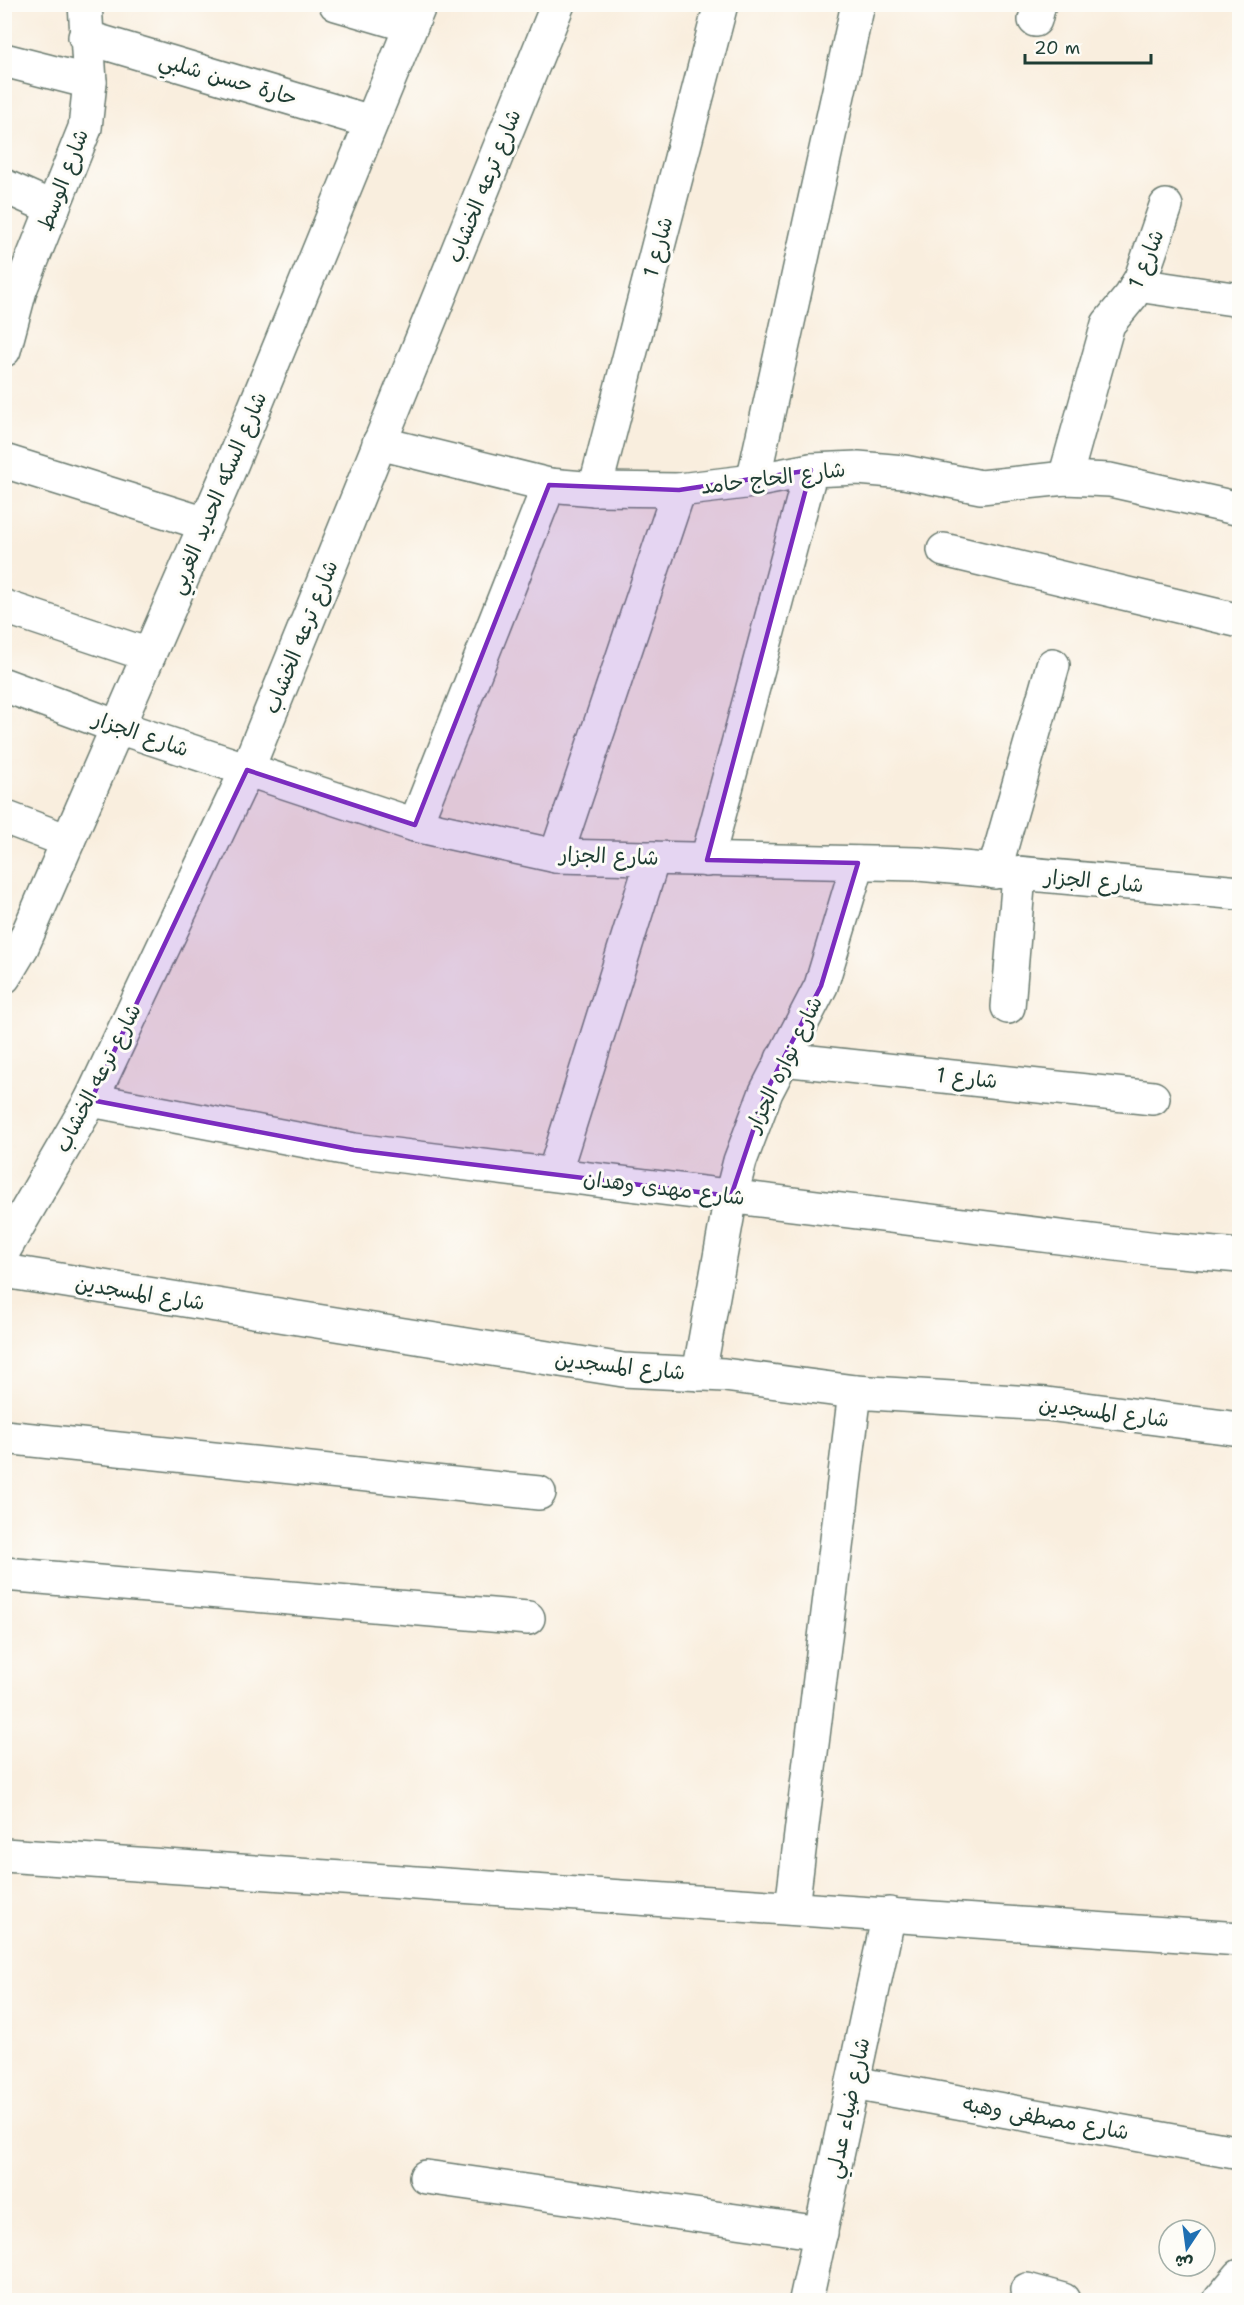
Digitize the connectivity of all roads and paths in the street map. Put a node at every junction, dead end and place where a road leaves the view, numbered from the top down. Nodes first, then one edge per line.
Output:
1 (85, 4) edge
2 (336, 4) edge
3 (558, 4) edge
4 (721, 4) edge
5 (858, 4) edge
6 (415, 15) edge
7 (85, 37) junction
8 (4, 60) edge
9 (90, 82) junction
10 (371, 122) junction
11 (4, 186) edge
12 (1166, 206) dead end
13 (53, 208) junction
14 (1137, 285) junction
15 (1239, 300) edge
16 (5, 343) edge
17 (379, 443) junction
18 (4, 461) edge
19 (811, 470) junction
20 (1065, 478) junction
21 (753, 481) junction
22 (549, 485) junction
23 (595, 489) junction
24 (679, 490) junction
25 (1239, 509) edge
26 (206, 524) junction
27 (944, 550) dead end
28 (5, 607) edge
29 (1239, 621) edge
30 (149, 655) junction
31 (1053, 665) dead end
32 (4, 685) edge
33 (118, 727) junction
34 (247, 770) junction
35 (4, 817) edge
36 (415, 825) junction
37 (68, 841) junction
38 (556, 855) junction
39 (653, 858) junction
40 (707, 860) junction
41 (858, 863) junction
42 (1006, 873) junction
43 (1239, 893) edge
44 (13, 943) edge
45 (4, 976) edge
46 (1008, 1007) dead end
47 (782, 1059) junction
48 (1153, 1098) dead end
49 (91, 1100) junction
50 (554, 1174) junction
51 (731, 1196) junction
52 (4, 1250) edge
53 (1239, 1256) edge
54 (4, 1271) edge
55 (699, 1374) junction
56 (855, 1392) junction
57 (1239, 1429) edge
58 (4, 1437) edge
59 (538, 1493) dead end
60 (4, 1574) edge
61 (528, 1618) dead end
62 (4, 1855) edge
63 (792, 1908) junction
64 (889, 1914) junction
65 (1239, 1939) edge
66 (853, 2083) junction
67 (1239, 2153) edge
68 (426, 2177) dead end
69 (821, 2233) junction
70 (1239, 2277) edge
71 (1027, 2290) dead end
72 (807, 2301) edge
73 (1063, 2301) edge
74 (1220, 2301) edge

1 - 7 street, شارع الوسط
2 - 6 street
3 - 17 street, شارع ترعه الخشاب
4 - 23 street, شارع 1
5 - 21 street
6 - 10 street, شارع السكه الحديد الغربي
7 - 9 street, شارع الوسط
7 - 10 street, حارة حسن شلبي
8 - 9 street
9 - 13 street, شارع الوسط
10 - 26 street, شارع السكه الحديد الغربي
11 - 13 street
12 - 14 street, شارع 1
13 - 16 street, شارع الوسط
14 - 15 street
14 - 20 street, شارع 1
17 - 22 street, شارع الحاج حامد
17 - 34 street, شارع ترعه الخشاب
18 - 26 street
19 - 20 street, شارع الحاج حامد
19 - 21 street, شارع الحاج حامد
19 - 40 street
20 - 25 street, شارع الحاج حامد
21 - 24 street, شارع الحاج حامد
22 - 23 street, شارع الحاج حامد
22 - 36 street
23 - 24 street, شارع الحاج حامد
24 - 38 street
26 - 30 street, شارع السكه الحديد الغربي
27 - 29 street
28 - 30 street
30 - 33 street, شارع السكه الحديد الغربي
31 - 42 street
32 - 33 street, شارع الجزار
33 - 34 street, شارع الجزار
33 - 37 street, شارع السكه الحديد الغربي
34 - 36 street, شارع الجزار
34 - 49 street, شارع ترعه الخشاب
35 - 37 street
36 - 38 street, شارع الجزار
37 - 44 street, شارع السكه الحديد الغربي
38 - 39 street, شارع الجزار
39 - 40 street, شارع الجزار
39 - 50 street
40 - 41 street, شارع الجزار
41 - 42 street, شارع الجزار
41 - 47 street, شارع نواره الجزار
42 - 43 street, شارع الجزار
42 - 46 street
44 - 45 street, شارع السكه الحديد الغربي
47 - 48 street, شارع 1
47 - 51 street, شارع نواره الجزار
49 - 50 street, شارع مهدى وهدان
49 - 52 street, شارع ترعه الخشاب
50 - 51 street, شارع مهدى وهدان
51 - 53 street, شارع مهدى وهدان
51 - 55 street, شارع نواره الجزار
54 - 55 street, شارع المسجدين
55 - 56 street, شارع المسجدين
56 - 57 street, شارع المسجدين
56 - 63 street
58 - 59 street
60 - 61 street
62 - 63 street
63 - 64 street
64 - 65 street
64 - 66 street, شارع ضياء عدلي
66 - 67 street, شارع مصطفى وهبه
66 - 69 street, شارع ضياء عدلي
68 - 69 street
69 - 72 street, شارع ضياء عدلي
70 - 74 street
71 - 73 street

